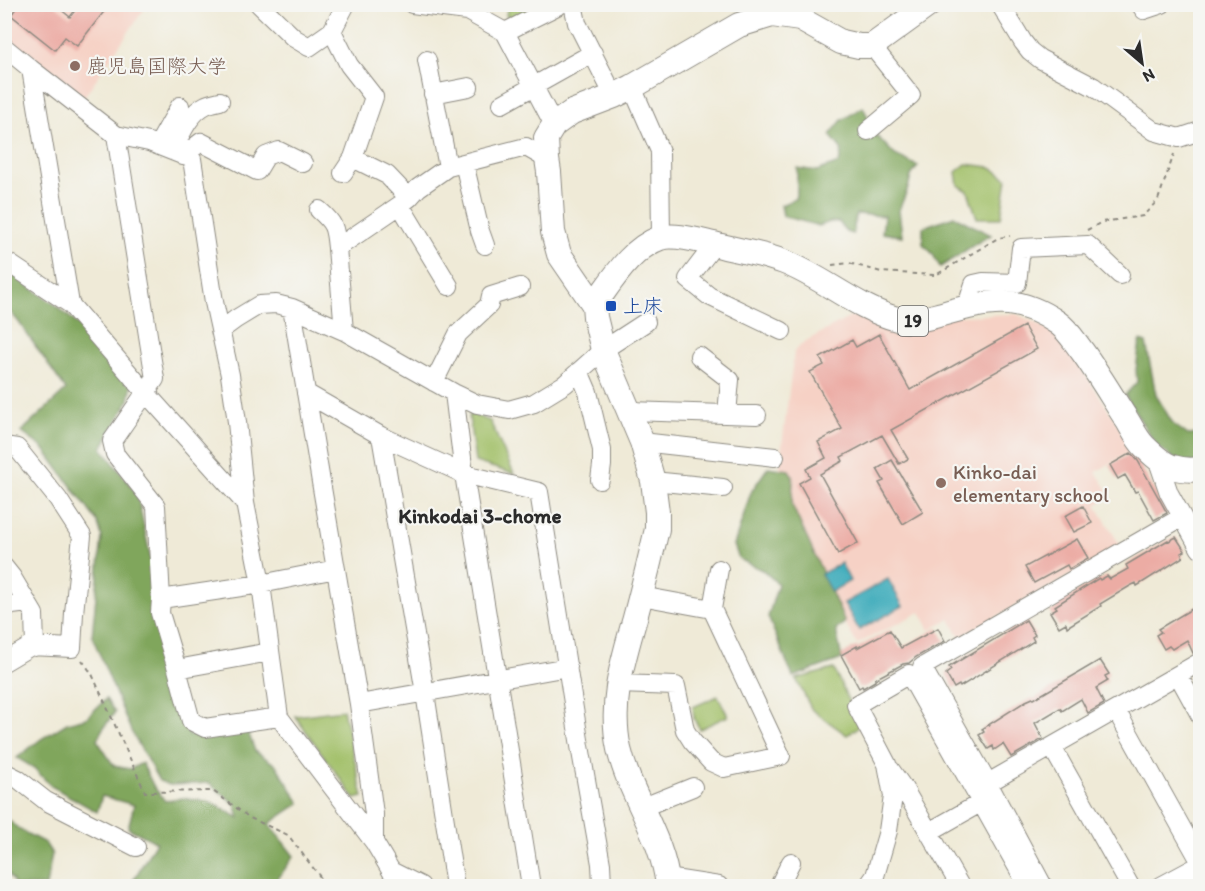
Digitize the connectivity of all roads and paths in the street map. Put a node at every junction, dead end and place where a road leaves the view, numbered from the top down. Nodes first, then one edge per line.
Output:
1 (259, 4) edge
2 (346, 4) edge
3 (412, 4) edge
4 (561, 4) edge
5 (573, 4) edge
6 (930, 4) edge
7 (1000, 4) edge
8 (1140, 4) edge
9 (1162, 4) edge
10 (468, 8) edge
11 (332, 31) junction
12 (506, 33) junction
13 (4, 46) edge
14 (872, 46) junction
15 (593, 53) junction
16 (427, 60) dead end
17 (31, 69) junction
18 (534, 86) junction
19 (469, 87) dead end
20 (623, 92) junction
21 (433, 94) junction
22 (220, 101) dead end
23 (502, 104) dead end
24 (180, 106) dead end
25 (554, 125) junction
26 (868, 131) dead end
27 (1200, 131) edge
28 (116, 135) junction
29 (171, 151) junction
30 (547, 159) junction
31 (303, 163) dead end
32 (456, 165) junction
33 (405, 201) junction
34 (319, 210) dead end
35 (661, 238) junction
36 (485, 244) dead end
37 (714, 245) junction
38 (337, 248) junction
39 (4, 260) edge
40 (1120, 275) dead end
41 (449, 286) dead end
42 (520, 287) dead end
43 (70, 304) junction
44 (594, 305) junction
45 (972, 306) junction
46 (292, 308) junction
47 (646, 322) dead end
48 (221, 330) junction
49 (344, 331) junction
50 (782, 331) dead end
51 (603, 350) junction
52 (699, 356) dead end
53 (579, 371) junction
54 (434, 382) junction
55 (146, 393) junction
56 (306, 393) junction
57 (454, 393) junction
58 (629, 411) junction
59 (727, 414) junction
60 (757, 415) dead end
61 (381, 436) junction
62 (642, 442) junction
63 (4, 446) edge
64 (775, 457) dead end
65 (1157, 458) junction
66 (1200, 469) edge
67 (464, 474) junction
68 (600, 480) dead end
69 (653, 481) junction
70 (723, 488) dead end
71 (245, 503) junction
72 (1182, 516) junction
73 (1200, 549) edge
74 (4, 567) edge
75 (336, 569) junction
76 (719, 569) dead end
77 (261, 584) junction
78 (640, 596) junction
79 (161, 598) junction
80 (28, 603) junction
81 (4, 606) edge
82 (712, 609) junction
83 (34, 647) junction
84 (72, 648) junction
85 (270, 652) junction
86 (4, 662) edge
87 (1200, 662) edge
88 (568, 667) junction
89 (177, 669) junction
90 (1178, 675) junction
91 (498, 680) junction
92 (618, 684) junction
93 (425, 693) junction
94 (359, 704) junction
95 (1116, 710) junction
96 (1200, 715) edge
97 (279, 717) junction
98 (1052, 747) junction
99 (887, 764) junction
100 (4, 772) edge
101 (988, 783) junction
102 (693, 787) dead end
103 (982, 802) junction
104 (641, 808) junction
105 (929, 832) junction
106 (374, 842) junction
107 (136, 847) dead end
108 (791, 862) dead end
109 (1200, 863) edge
110 (391, 870) junction
111 (668, 882) edge
112 (875, 883) edge
113 (327, 886) edge
114 (400, 886) edge
115 (421, 886) edge
116 (455, 886) edge
117 (531, 886) edge
118 (598, 886) edge
119 (718, 886) edge
120 (779, 886) edge
121 (960, 886) edge
122 (1028, 886) edge
123 (1043, 886) edge
124 (1130, 886) edge
125 (1161, 886) edge

1 - 11 street
2 - 11 street
3 - 10 street
4 - 12 street
5 - 15 street
6 - 14 main road
7 - 27 street
8 - 9 street
10 - 12 street
11 - 33 street
12 - 18 street
13 - 17 street
14 - 20 main road
14 - 26 street
15 - 18 street
15 - 20 street
16 - 21 street
17 - 28 street
17 - 43 street
18 - 23 street
18 - 25 street
19 - 21 street
20 - 25 main road
20 - 35 street
21 - 32 street
22 - 29 street
24 - 29 street
25 - 30 main road
28 - 29 street
28 - 55 street
29 - 31 street
29 - 48 street
30 - 32 street
30 - 44 main road
32 - 33 street
32 - 36 street
33 - 38 street
33 - 41 street
34 - 38 street
35 - 37 main road, 19
35 - 44 main road
37 - 45 main road, 19
37 - 50 street
38 - 49 street
39 - 43 street
40 - 45 street
42 - 54 street
43 - 55 street
44 - 51 main road
45 - 65 main road, 19
46 - 48 street
46 - 49 street
46 - 56 street
47 - 51 street
48 - 71 street
49 - 54 street
51 - 53 street
51 - 58 main road
52 - 59 street
53 - 57 street
53 - 68 street
54 - 57 street
55 - 71 street
55 - 79 street
56 - 61 street
56 - 75 street
57 - 67 street
58 - 59 street
58 - 62 main road
59 - 60 street
61 - 67 street
61 - 93 street
62 - 64 street
62 - 69 main road
63 - 84 street
65 - 66 main road, 19
65 - 72 street
67 - 88 street
67 - 91 street
69 - 70 street
69 - 78 main road
71 - 77 street
72 - 73 street
72 - 101 street
74 - 80 street
75 - 77 street
75 - 94 street
76 - 82 street
77 - 79 street
77 - 85 street
78 - 82 street
78 - 92 main road
79 - 89 street
80 - 81 street
80 - 83 street
82 - 92 street
83 - 84 street
83 - 86 street
84 - 113 path
85 - 89 street
85 - 97 street
87 - 90 street
88 - 91 street
88 - 118 street
89 - 97 street
90 - 95 street
90 - 96 street
91 - 93 street
91 - 117 street
92 - 104 main road
93 - 94 street
93 - 116 street
94 - 106 street
95 - 98 street
95 - 109 street
97 - 106 street
98 - 101 street
98 - 124 street
99 - 103 street
99 - 105 street
99 - 112 street
100 - 107 street
101 - 123 street
102 - 104 street
103 - 105 street
103 - 122 street
104 - 111 main road
105 - 121 street
106 - 110 street
108 - 120 street
109 - 125 street
110 - 114 street
110 - 115 street
111 - 119 street

